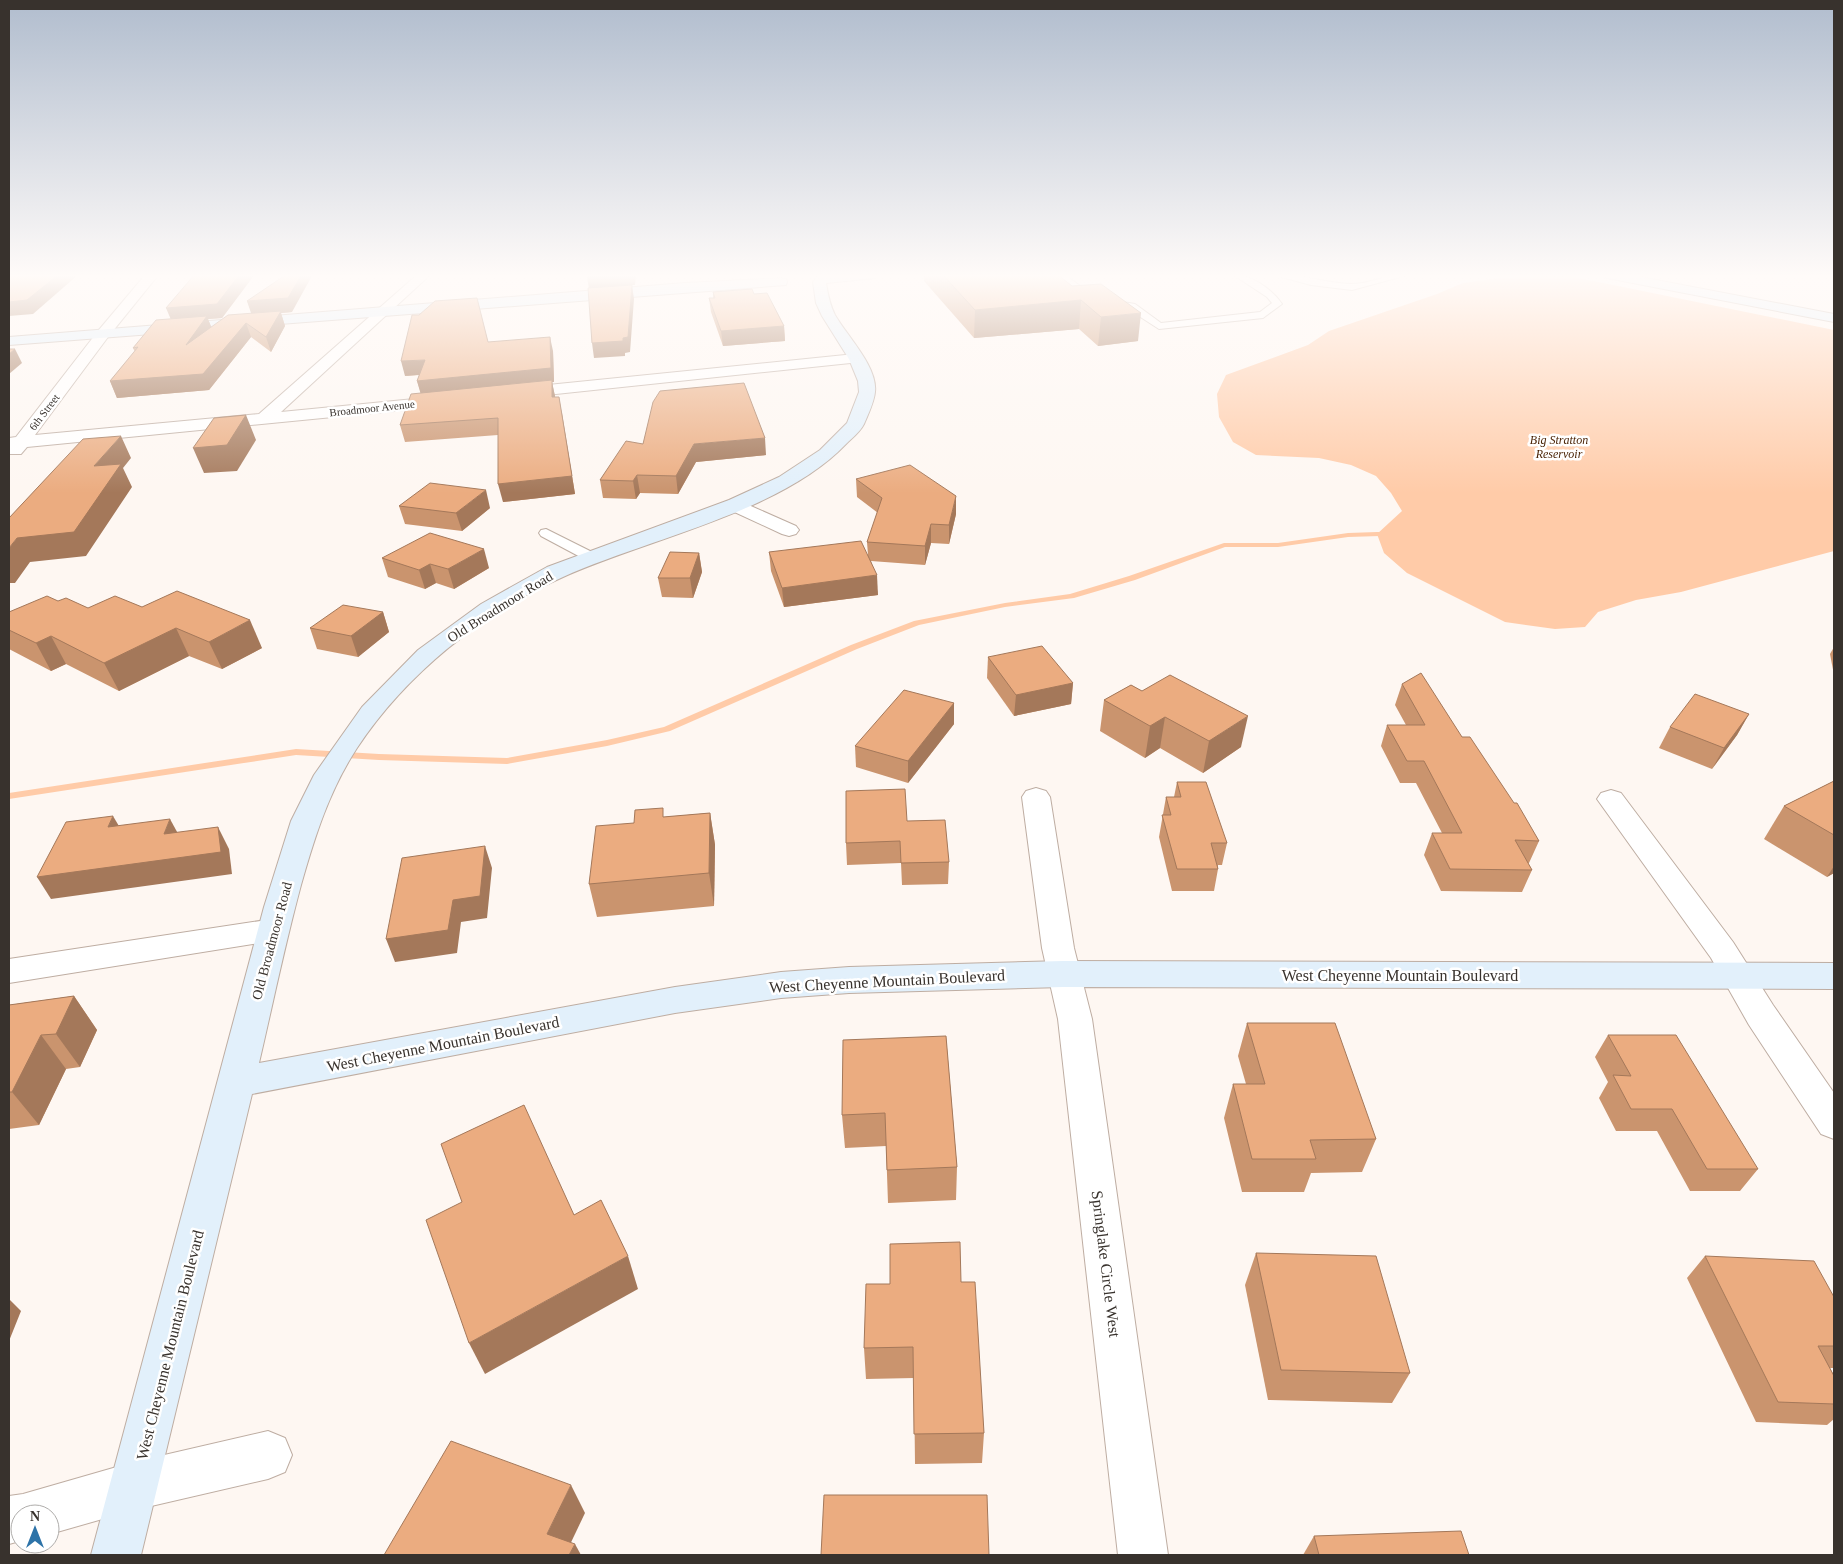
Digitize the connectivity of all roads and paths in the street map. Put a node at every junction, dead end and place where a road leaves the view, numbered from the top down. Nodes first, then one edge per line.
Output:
1 (93, 347) edge
2 (342, 347) edge
3 (849, 347) edge
4 (856, 359) junction
5 (499, 395) edge
6 (460, 399) edge
7 (263, 419) junction
8 (15, 443) edge
9 (9, 456) edge
10 (735, 505) junction
11 (789, 530) dead end
12 (546, 533) dead end
13 (591, 557) junction
14 (1036, 798) dead end
15 (1611, 799) dead end
16 (272, 931) junction
17 (9, 971) edge
18 (1064, 974) junction
19 (1736, 976) junction
20 (1834, 976) edge
21 (237, 1082) junction
22 (1834, 1123) edge
23 (268, 1455) dead end
24 (134, 1486) junction
25 (60, 1507) edge
26 (116, 1555) edge
27 (1143, 1555) edge

1 - 8 street, 6th Street
2 - 7 street
3 - 4 street, Old Broadmoor Road
4 - 5 street
4 - 10 street, Old Broadmoor Road
6 - 7 street, Broadmoor Avenue
7 - 8 street, Broadmoor Avenue
8 - 9 street, 6th Street
10 - 11 street
10 - 13 street, Old Broadmoor Road
12 - 13 lane
13 - 16 street, Old Broadmoor Road
14 - 18 street
15 - 19 street
16 - 17 street
16 - 21 street, Old Broadmoor Road
18 - 19 street, West Cheyenne Mountain Boulevard
18 - 21 street, West Cheyenne Mountain Boulevard
18 - 27 street, Springlake Circle West
19 - 20 street, West Cheyenne Mountain Boulevard
19 - 22 street
21 - 24 street, West Cheyenne Mountain Boulevard
23 - 24 street, West Cheyenne Mountain Boulevard
24 - 25 street, West Cheyenne Mountain Boulevard
24 - 26 street, West Cheyenne Mountain Boulevard

